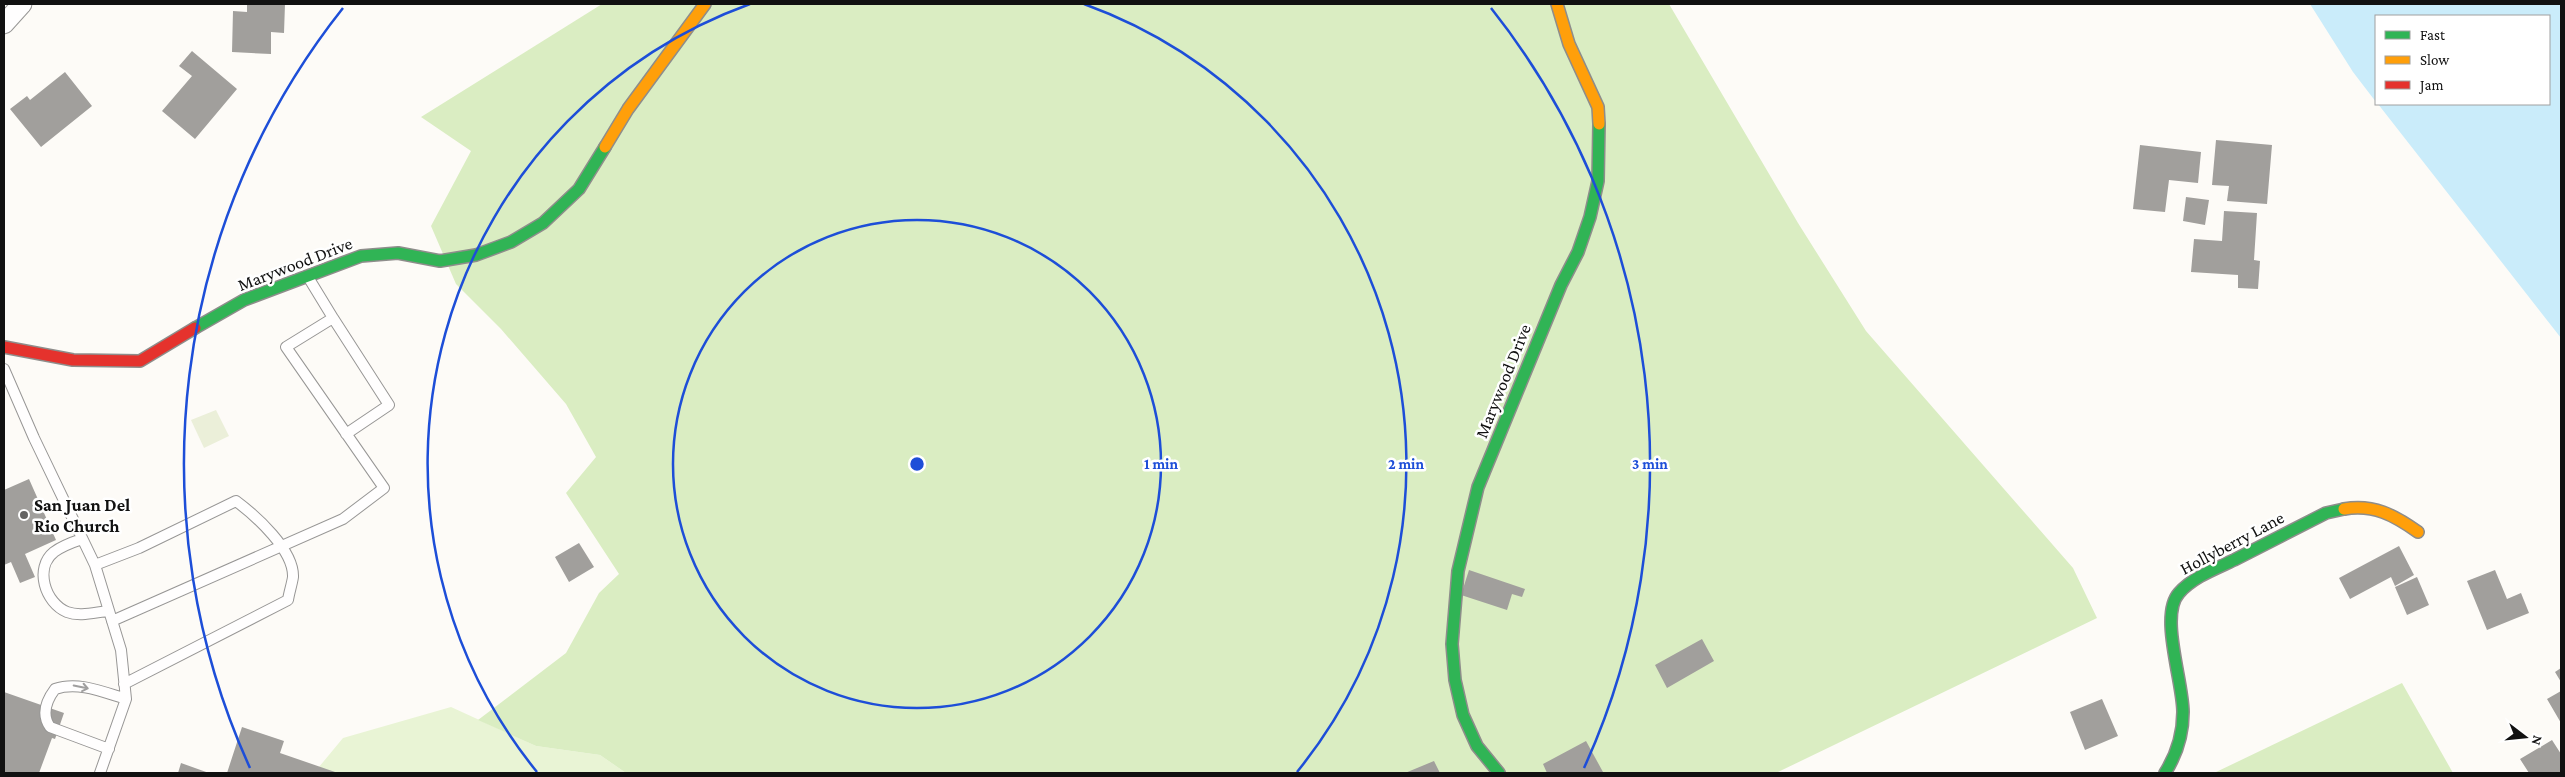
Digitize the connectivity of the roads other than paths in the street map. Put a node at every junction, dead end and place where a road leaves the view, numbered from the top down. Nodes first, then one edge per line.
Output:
1 (22, 4) edge
2 (705, 4) edge
3 (1557, 4) edge
4 (4, 24) edge
5 (307, 275) junction
6 (334, 318) junction
7 (4, 347) edge
8 (4, 369) edge
9 (346, 434) junction
10 (2418, 532) dead end
11 (82, 539) junction
12 (281, 545) junction
13 (95, 565) junction
14 (111, 616) junction
15 (124, 684) junction
16 (126, 699) junction
17 (109, 749) junction
18 (100, 773) edge
19 (1499, 773) edge
20 (2165, 773) edge

1 - 4 street
2 - 5 street, Marywood Drive
3 - 19 street, Marywood Drive
5 - 6 lane
5 - 7 street, Marywood Drive
6 - 9 lane
6 - 9 lane
8 - 11 lane
9 - 12 lane
10 - 20 street, Hollyberry Lane
11 - 13 lane
11 - 14 lane
12 - 13 lane
12 - 14 lane
12 - 15 lane
13 - 14 lane
14 - 15 lane
15 - 16 lane
16 - 17 lane
17 -> 16 lane
17 - 18 lane

